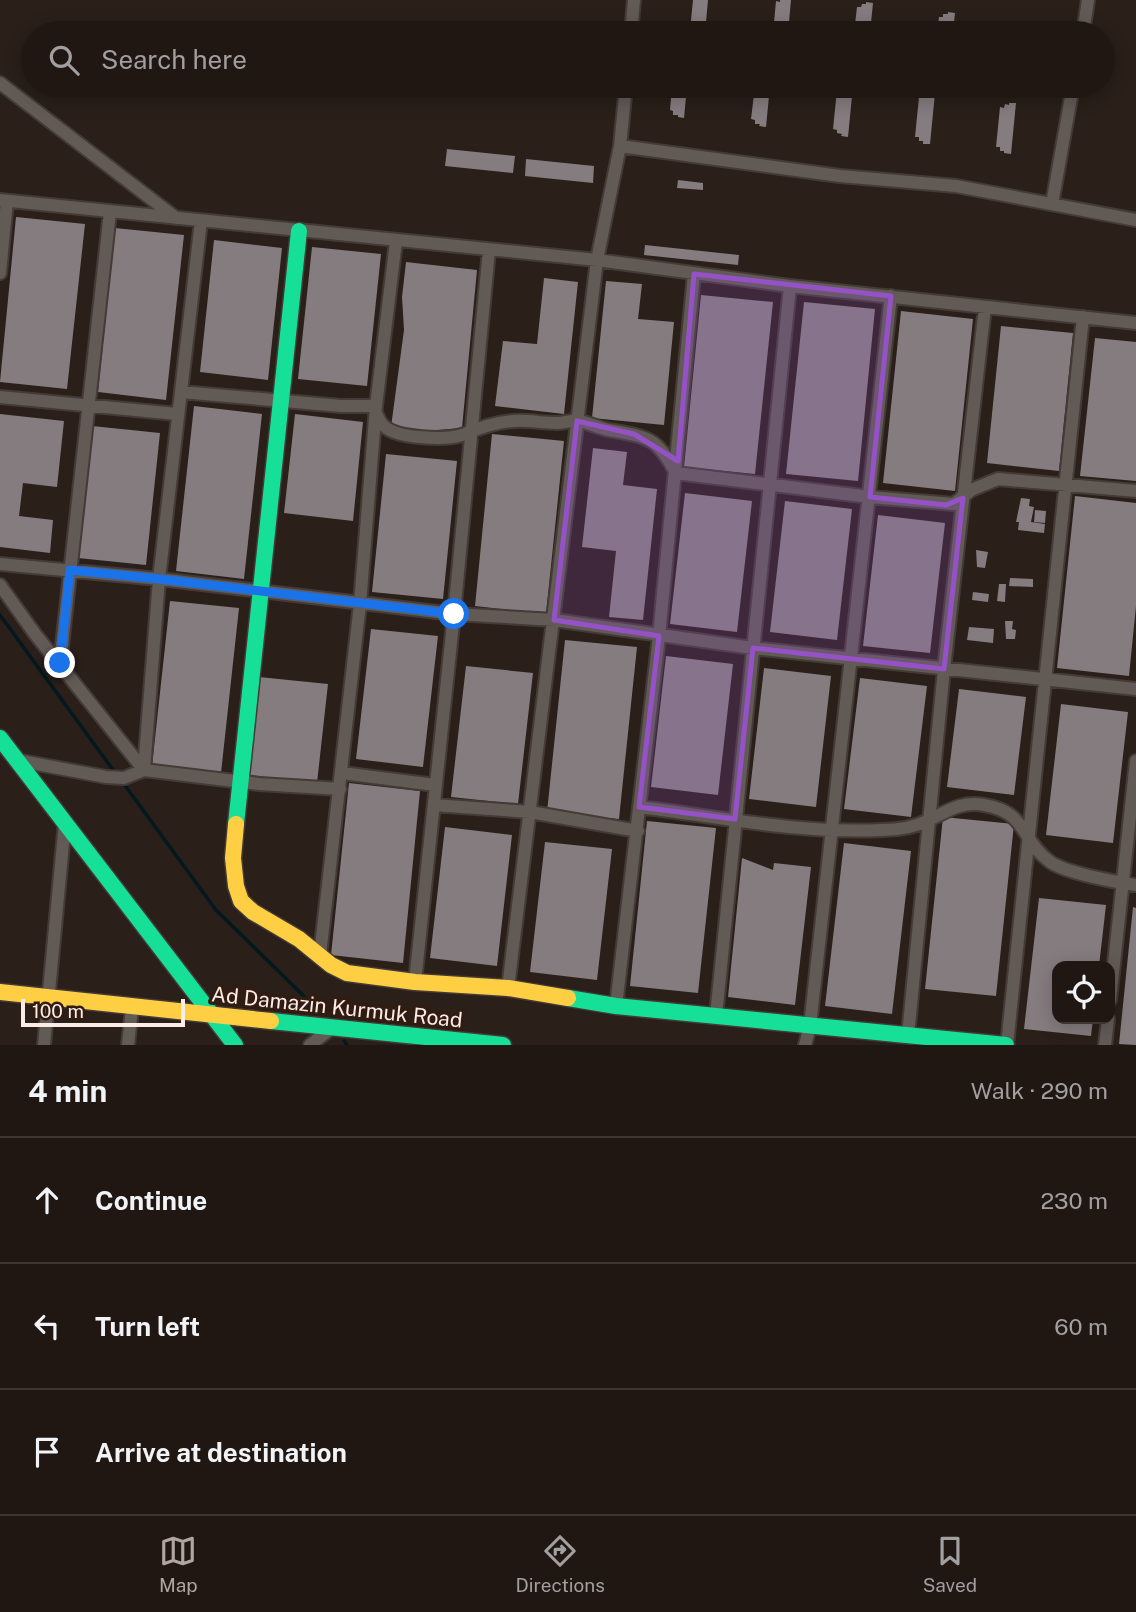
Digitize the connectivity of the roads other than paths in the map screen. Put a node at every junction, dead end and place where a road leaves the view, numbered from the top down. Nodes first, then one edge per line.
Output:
1 (635, 0) edge
2 (1088, 0) edge
3 (632, 21) edge
4 (1085, 21) edge
5 (0, 83) edge
6 (625, 98) edge
7 (1071, 98) edge
8 (620, 146) junction
9 (3, 201) edge
10 (1052, 204) junction
11 (110, 212) junction
12 (176, 219) junction
13 (1136, 219) edge
14 (201, 221) junction
15 (299, 231) junction
16 (396, 241) junction
17 (489, 250) junction
18 (597, 260) junction
19 (0, 274) edge
20 (695, 274) junction
21 (790, 286) junction
22 (891, 296) junction
23 (985, 307) junction
24 (1083, 317) junction
25 (1136, 323) edge
26 (181, 392) junction
27 (0, 397) edge
28 (280, 400) junction
29 (88, 405) junction
30 (376, 409) junction
31 (177, 414) junction
32 (577, 421) junction
33 (470, 430) junction
34 (677, 473) junction
35 (1067, 485) junction
36 (769, 486) junction
37 (1136, 491) edge
38 (870, 497) junction
39 (963, 498) junction
40 (0, 564) edge
41 (70, 570) junction
42 (159, 579) junction
43 (0, 585) edge
44 (260, 593) junction
45 (360, 604) junction
46 (454, 614) junction
47 (554, 620) junction
48 (659, 636) junction
49 (753, 648) junction
50 (851, 658) junction
51 (60, 663) junction
52 (944, 669) junction
53 (1047, 679) junction
54 (1136, 689) edge
55 (0, 738) edge
56 (16, 760) junction
57 (1136, 761) edge
58 (144, 770) junction
59 (342, 773) junction
60 (240, 781) junction
61 (435, 785) junction
62 (340, 789) junction
63 (434, 805) junction
64 (639, 807) junction
65 (530, 812) junction
66 (735, 819) junction
67 (929, 820) junction
68 (65, 822) junction
69 (638, 831) junction
70 (831, 831) junction
71 (1029, 839) junction
72 (1122, 883) junction
73 (1136, 885) edge
74 (320, 955) junction
75 (1114, 961) edge
76 (415, 982) junction
77 (508, 988) junction
78 (0, 992) edge
79 (49, 998) junction
80 (615, 1006) junction
81 (132, 1008) junction
82 (214, 1015) junction
83 (716, 1016) junction
84 (1107, 1024) edge
85 (810, 1026) junction
86 (333, 1027) junction
87 (908, 1035) junction
88 (44, 1045) edge
89 (128, 1045) edge
90 (235, 1045) edge
91 (310, 1045) edge
92 (503, 1045) edge
93 (804, 1045) edge
94 (1006, 1045) edge
95 (1105, 1045) edge

1 - 3 street
2 - 4 street
5 - 12 street
6 - 8 street
7 - 10 street
8 - 10 street
8 - 18 street
9 - 11 street
9 - 19 street
10 - 13 street
11 - 12 street
11 - 29 street
12 - 14 street
14 - 15 street
14 - 26 street
15 - 16 street
15 - 28 main road
16 - 17 street
16 - 30 street
17 - 18 street
17 - 33 street
18 - 20 street
18 - 32 street
20 - 21 street
20 - 34 street
21 - 22 street
21 - 36 street
22 - 23 street
22 - 38 street
23 - 24 street
23 - 39 street
24 - 25 street
24 - 35 street
26 - 28 street
26 - 31 street
27 - 29 street
28 - 30 street
28 - 44 main road
29 - 31 street
29 - 41 street
30 - 33 street
30 - 45 street
31 - 42 street
32 - 33 street
32 - 34 street
32 - 47 street
33 - 46 street
34 - 36 street
34 - 48 street
35 - 37 street
35 - 39 street
35 - 53 street
36 - 38 street
36 - 49 street
38 - 39 street
38 - 50 street
39 - 52 street
40 - 41 street
41 - 42 street
41 - 51 street
42 - 44 street
42 - 58 street
43 - 51 street
44 - 45 street
44 - 60 main road
45 - 46 street
45 - 59 street
46 - 47 street
46 - 61 street
47 - 48 street
47 - 65 street
48 - 49 street
48 - 64 street
49 - 50 street
49 - 66 street
50 - 52 street
50 - 70 street
51 - 58 street
52 - 53 street
52 - 67 street
53 - 54 street
53 - 71 street
55 - 56 main road
56 - 58 street
56 - 68 main road
57 - 72 street
58 - 60 street
59 - 61 street
59 - 62 street
60 - 62 street
60 - 74 main road
61 - 63 street
62 - 74 street
63 - 65 street
63 - 76 street
64 - 66 street
64 - 69 street
65 - 69 street
65 - 77 street
66 - 70 street
66 - 83 street
67 - 70 street
67 - 71 street
67 - 87 street
68 - 79 street
68 - 82 main road
69 - 80 street
70 - 85 street
71 - 72 street
71 - 94 street
72 - 73 street
72 - 75 street
74 - 76 main road
76 - 77 main road
77 - 80 main road
78 - 79 main road, Ad Damazin Kurmuk Road
79 - 81 main road, Ad Damazin Kurmuk Road
79 - 88 street
80 - 83 main road
81 - 82 main road, Ad Damazin Kurmuk Road
81 - 89 street
82 - 86 main road, Ad Damazin Kurmuk Road
82 - 90 main road
83 - 85 main road
84 - 95 street
85 - 87 main road
85 - 93 street
86 - 91 street
86 - 92 main road, Ad Damazin Kurmuk Road
87 - 94 main road

